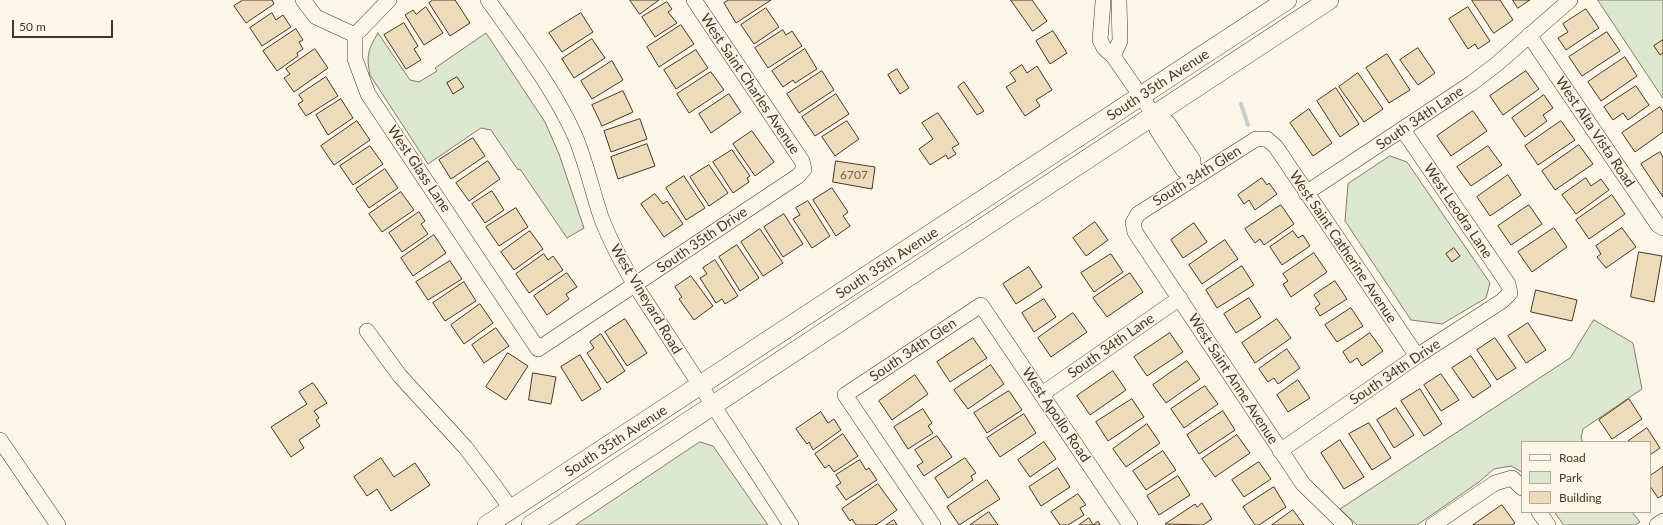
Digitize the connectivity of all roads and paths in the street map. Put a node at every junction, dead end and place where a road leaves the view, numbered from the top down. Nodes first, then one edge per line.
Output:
1 (303, 0) edge
2 (389, 0) edge
3 (488, 0) edge
4 (694, 0) edge
5 (1123, 0) edge
6 (1287, 0) edge
7 (1329, 0) edge
8 (1570, 0) edge
9 (1101, 1) edge
10 (355, 35) junction
11 (1529, 35) junction
12 (1113, 56) junction
13 (1141, 95) junction
14 (1154, 115) junction
15 (1403, 130) junction
16 (1267, 139) joint
17 (804, 169) joint
18 (1194, 178) junction
19 (1306, 194) junction
20 (1133, 223) joint
21 (1662, 228) edge
22 (635, 285) junction
23 (1510, 293) joint
24 (1180, 298) junction
25 (981, 305) joint
26 (367, 331) dead end
27 (538, 349) joint
28 (1416, 356) junction
29 (700, 386) junction
30 (1042, 394) junction
31 (712, 405) junction
32 (0, 440) edge
33 (1280, 451) junction
34 (1517, 483) edge
35 (511, 509) junction
36 (1540, 513) edge
37 (1663, 521) edge
38 (58, 525) edge
39 (487, 525) edge
40 (531, 525) edge
41 (792, 525) edge
42 (933, 525) edge
43 (1130, 525) edge
44 (1345, 525) edge
45 (1433, 525) edge
46 (1548, 525) edge
47 (1657, 525) edge

1 - 10 street
2 - 10 street
3 - 22 street, West Vineyard Road
4 - 17 street, West Saint Charles Avenue
5 - 9 street
5 - 12 street
6 - 13 main road, South 35th Avenue
7 - 14 main road, South 35th Avenue
8 - 11 street
9 - 12 street
10 - 27 street, West Glass Lane
11 - 15 street, South 34th Lane
11 - 21 street, West Alta Vista Road
12 - 13 street
13 - 14 street
13 - 29 main road, South 35th Avenue
14 - 18 street
14 - 31 main road, South 35th Avenue
15 - 19 street, South 34th Lane
15 - 23 street, West Leodra Lane
16 - 18 street, South 34th Glen
16 - 19 street, West Saint Catherine Avenue
17 - 22 street, South 35th Drive
18 - 20 street, South 34th Glen
19 - 28 street, West Saint Catherine Avenue
20 - 24 street, West Saint Anne Avenue
22 - 27 street, South 35th Drive
22 - 29 street, West Vineyard Road
23 - 28 street, South 34th Drive
24 - 30 street, South 34th Lane
24 - 33 street, West Saint Anne Avenue
25 - 30 street, West Apollo Road
25 - 42 street, South 34th Glen
26 - 35 street
28 - 33 street, South 34th Drive
29 - 31 street, West Vineyard Road
29 - 35 main road, South 35th Avenue
30 - 43 street, West Apollo Road
31 - 40 main road, South 35th Avenue
31 - 41 street, West Vineyard Road
32 - 38 street
33 - 44 street, West Saint Anne Avenue
34 - 45 street
35 - 39 main road, South 35th Avenue
36 - 46 street
37 - 47 street

